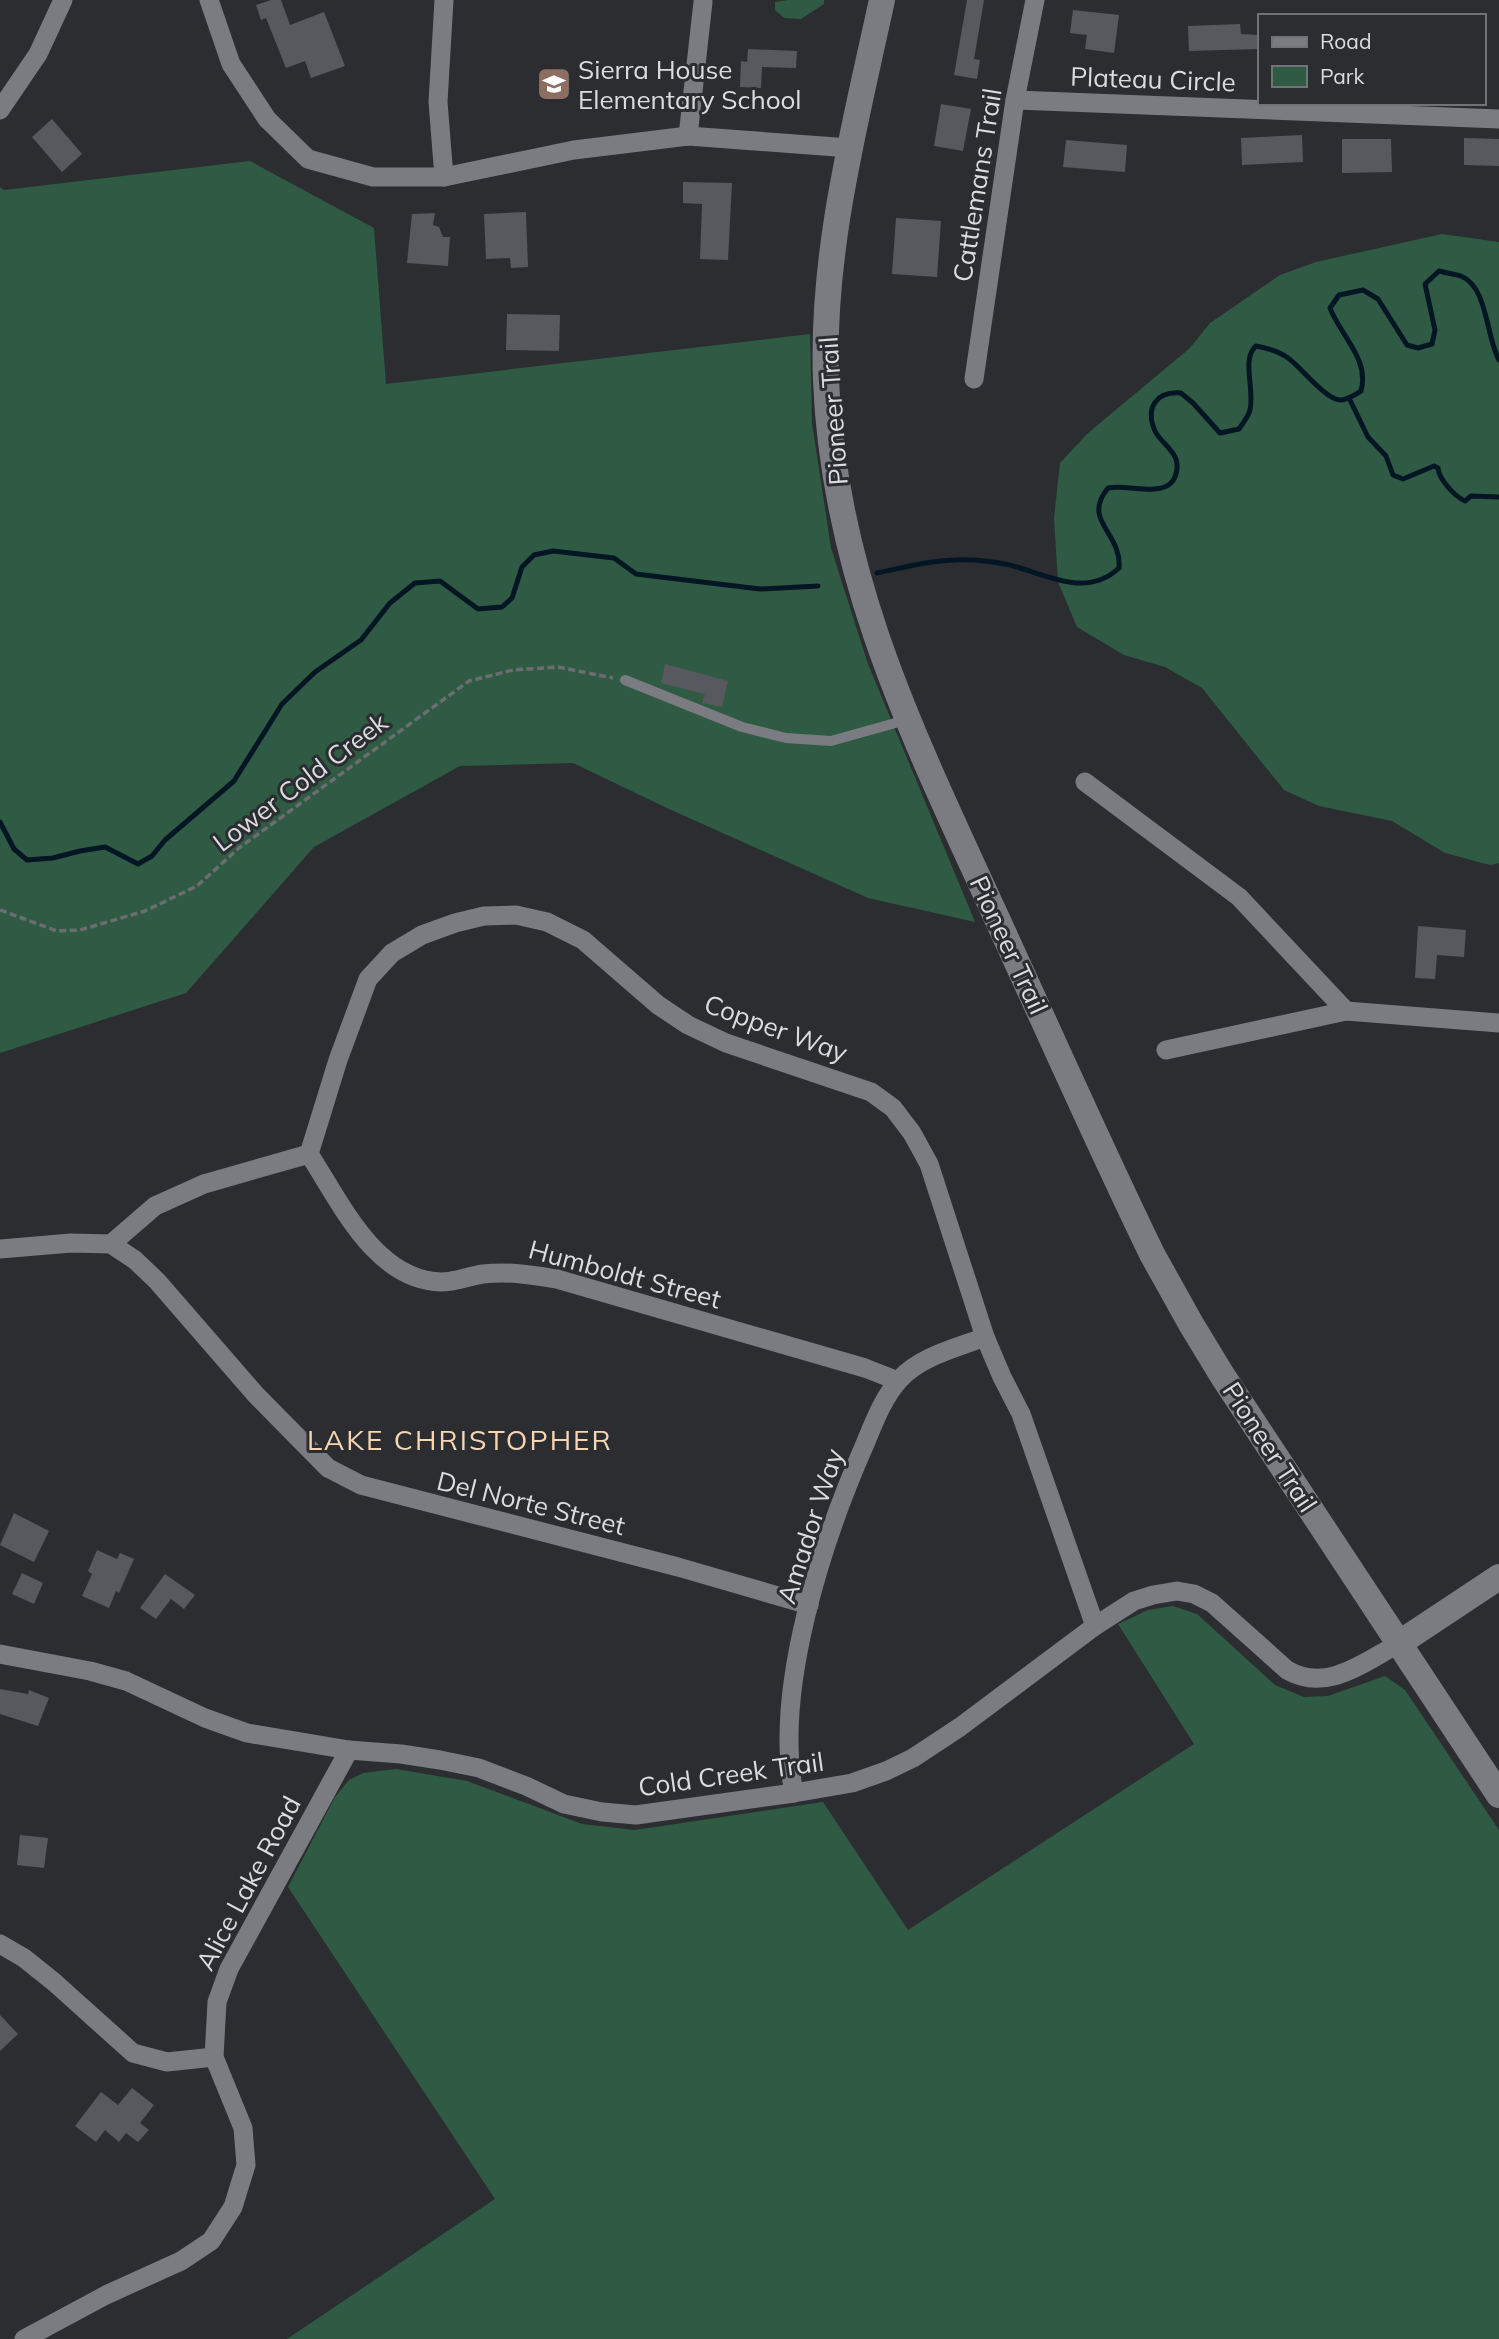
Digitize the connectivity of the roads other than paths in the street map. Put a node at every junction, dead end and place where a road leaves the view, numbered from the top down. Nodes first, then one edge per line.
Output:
1 (63, 0) edge
2 (209, 0) edge
3 (444, 0) edge
4 (882, 0) edge
5 (1035, 0) edge
6 (703, 2) dead end
7 (1015, 100) junction
8 (0, 110) edge
9 (1499, 119) edge
10 (688, 136) junction
11 (850, 148) junction
12 (444, 177) junction
13 (974, 379) dead end
14 (625, 680) road end
15 (906, 720) junction
16 (1085, 782) dead end
17 (1346, 1011) junction
18 (1499, 1023) edge
19 (1166, 1050) dead end
20 (309, 1154) junction
21 (111, 1244) junction
22 (0, 1249) edge
23 (985, 1337) junction
24 (898, 1381) junction
25 (1499, 1577) edge
26 (809, 1605) junction
27 (1095, 1626) junction
28 (1398, 1644) junction
29 (0, 1654) edge
30 (349, 1750) junction
31 (794, 1793) junction
32 (1499, 1795) edge
33 (0, 1944) edge
34 (214, 2057) junction
35 (50, 2332) edge
36 (24, 2339) edge

1 - 8 street
2 - 12 street
3 - 12 street
4 - 11 main road, Pioneer Trail
5 - 7 street, Cattlemans Trail
6 - 10 street
7 - 9 street, Plateau Circle
7 - 13 street, Cattlemans Trail
10 - 11 street
10 - 12 street
11 - 15 main road, Pioneer Trail
14 - 15 lane
15 - 28 main road, Pioneer Trail
16 - 17 street
17 - 18 street
17 - 19 street
20 - 21 street
20 - 23 street, Copper Way
20 - 24 street, Humboldt Street
21 - 22 street
21 - 26 street, Del Norte Street
23 - 24 street, Amador Way
23 - 27 street, Copper Way
24 - 26 street, Amador Way
25 - 28 main road
26 - 31 street, Amador Way
27 - 28 street, Cold Creek Trail
27 - 31 street, Cold Creek Trail
28 - 32 main road, Pioneer Trail
29 - 30 street, Cold Creek Trail
30 - 31 street, Cold Creek Trail
30 - 34 street, Alice Lake Road
33 - 34 street
34 - 35 street, Alice Lake Road
35 - 36 street, Alice Lake Road

